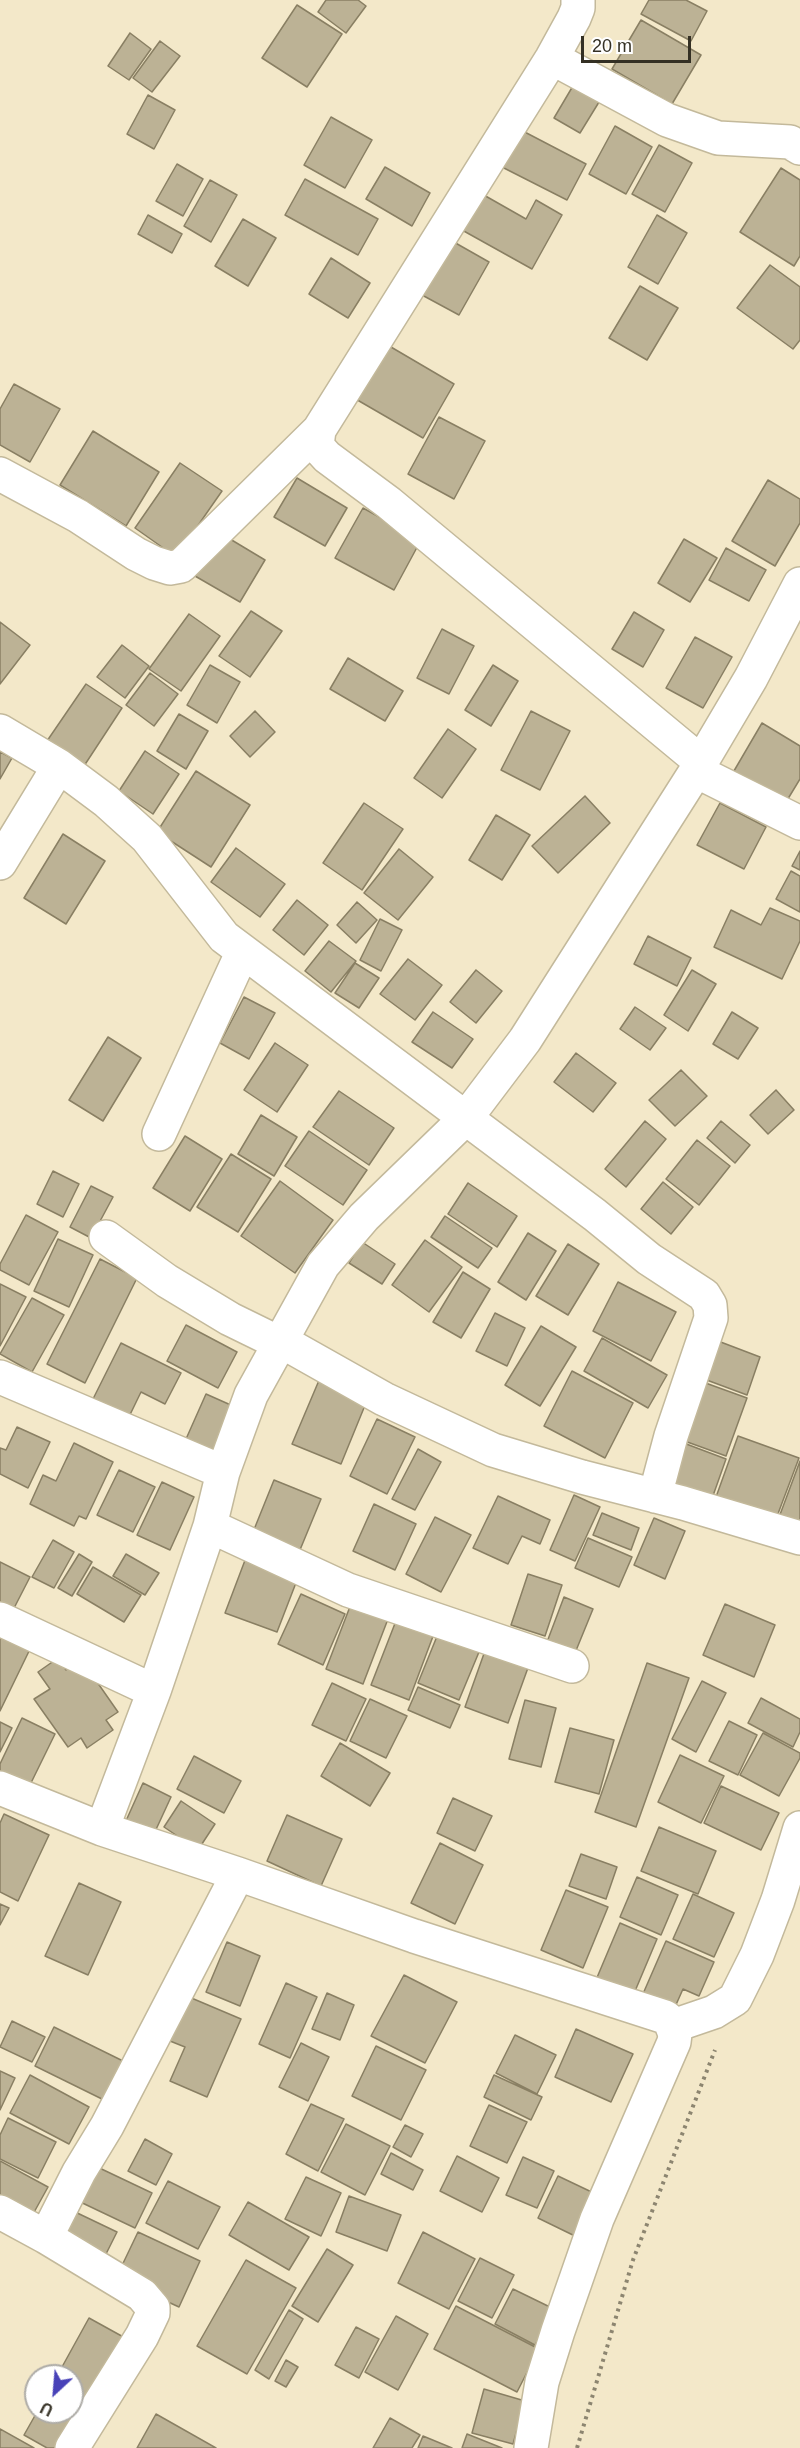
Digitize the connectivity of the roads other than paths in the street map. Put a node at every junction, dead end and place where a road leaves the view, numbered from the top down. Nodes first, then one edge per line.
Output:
1 (578, 0) edge
2 (552, 58) junction
3 (800, 148) edge
4 (319, 430) junction
5 (0, 474) edge
6 (800, 584) edge
7 (0, 731) edge
8 (59, 766) junction
9 (699, 766) junction
10 (800, 823) edge
11 (0, 863) edge
12 (243, 951) junction
13 (466, 1118) junction
14 (159, 1134) dead end
15 (106, 1237) dead end
16 (280, 1342) junction
17 (0, 1377) edge
18 (223, 1472) junction
19 (655, 1496) junction
20 (210, 1526) junction
21 (800, 1538) edge
22 (0, 1619) edge
23 (572, 1666) dead end
24 (154, 1691) junction
25 (0, 1788) edge
26 (800, 1828) edge
27 (102, 1829) junction
28 (238, 1874) junction
29 (673, 2026) junction
30 (0, 2212) edge
31 (46, 2237) junction
32 (72, 2448) edge
33 (531, 2448) edge

1 - 2 street
2 - 3 street
2 - 4 street
4 - 5 street
4 - 9 street
6 - 9 street
7 - 8 street
8 - 11 street
8 - 12 street
9 - 10 street
9 - 13 street
12 - 13 street
12 - 14 street
13 - 16 street
13 - 19 street
15 - 16 street
16 - 18 street
16 - 19 street
17 - 18 street
18 - 20 street
19 - 21 street
20 - 23 street
20 - 24 street
22 - 24 street
24 - 27 street
25 - 27 street
26 - 29 street
27 - 28 street
28 - 29 street
28 - 31 street
29 - 33 street
30 - 31 street
31 - 32 street

